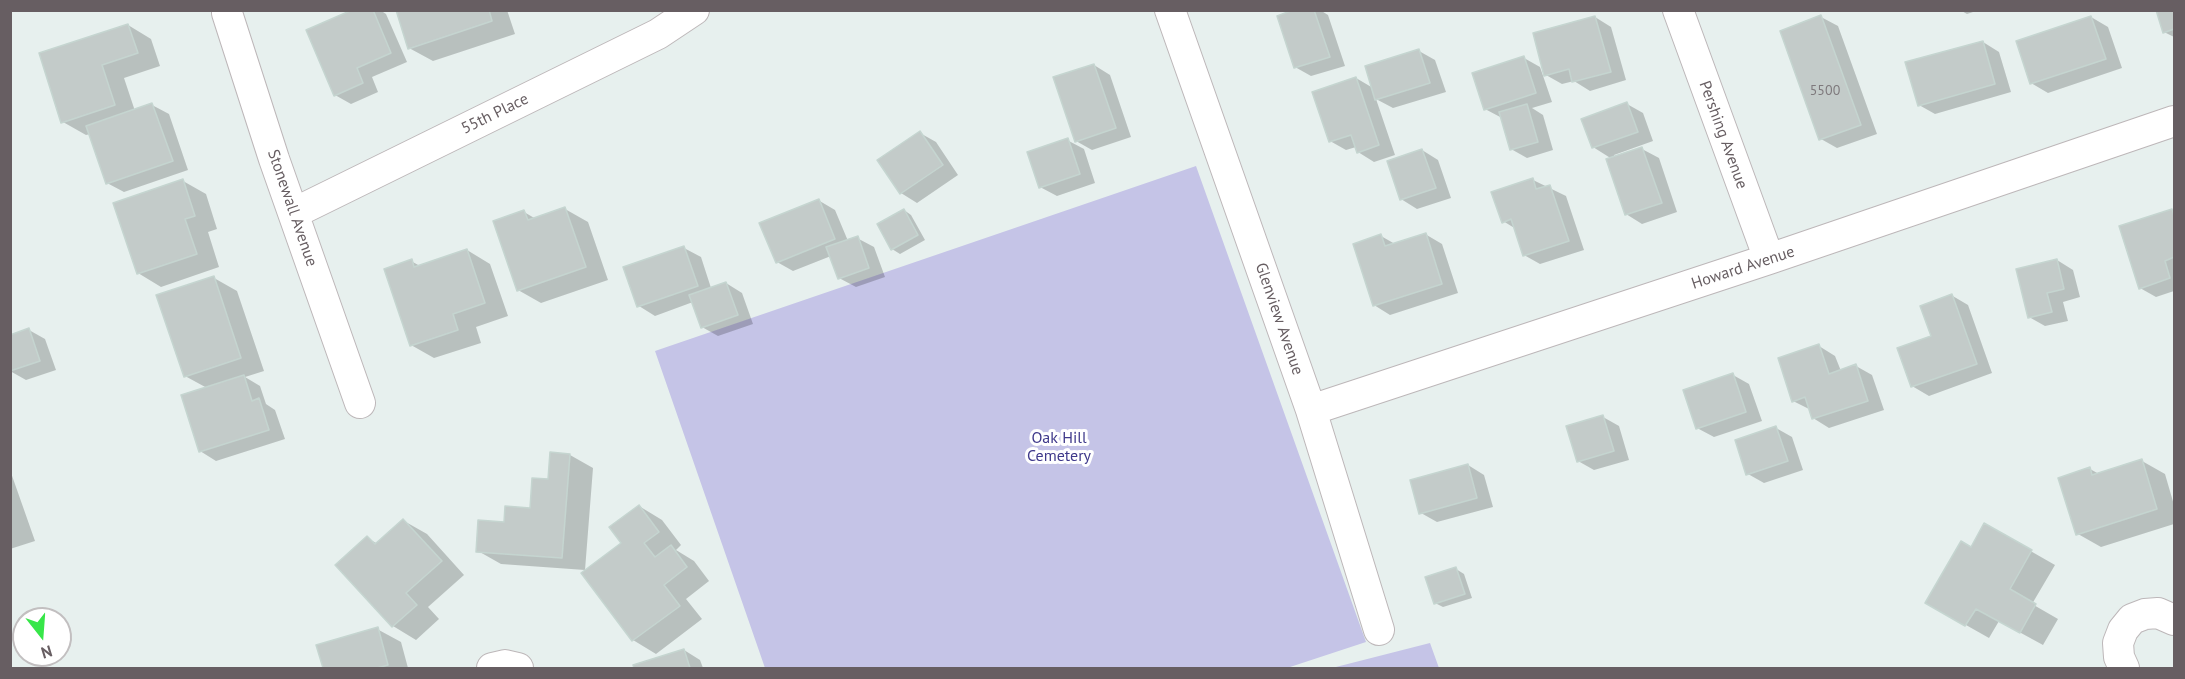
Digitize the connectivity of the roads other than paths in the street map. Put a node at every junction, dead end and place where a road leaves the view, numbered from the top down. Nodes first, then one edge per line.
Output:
1 (694, 10) edge
2 (1170, 10) edge
3 (1678, 10) edge
4 (227, 13) dead end
5 (2175, 121) edge
6 (294, 213) junction
7 (1769, 259) junction
8 (360, 403) dead end
9 (1311, 410) junction
10 (2175, 620) edge
11 (1379, 630) dead end
12 (492, 669) edge
13 (518, 669) edge
14 (2124, 669) edge

1 - 6 street, 55th Place
2 - 9 street, Glenview Avenue
3 - 7 street, Pershing Avenue
4 - 6 street, Stonewall Avenue
5 - 7 street, Howard Avenue
6 - 8 street, Stonewall Avenue
7 - 9 street, Howard Avenue
9 - 11 street, Glenview Avenue
10 - 14 street
12 - 13 street

